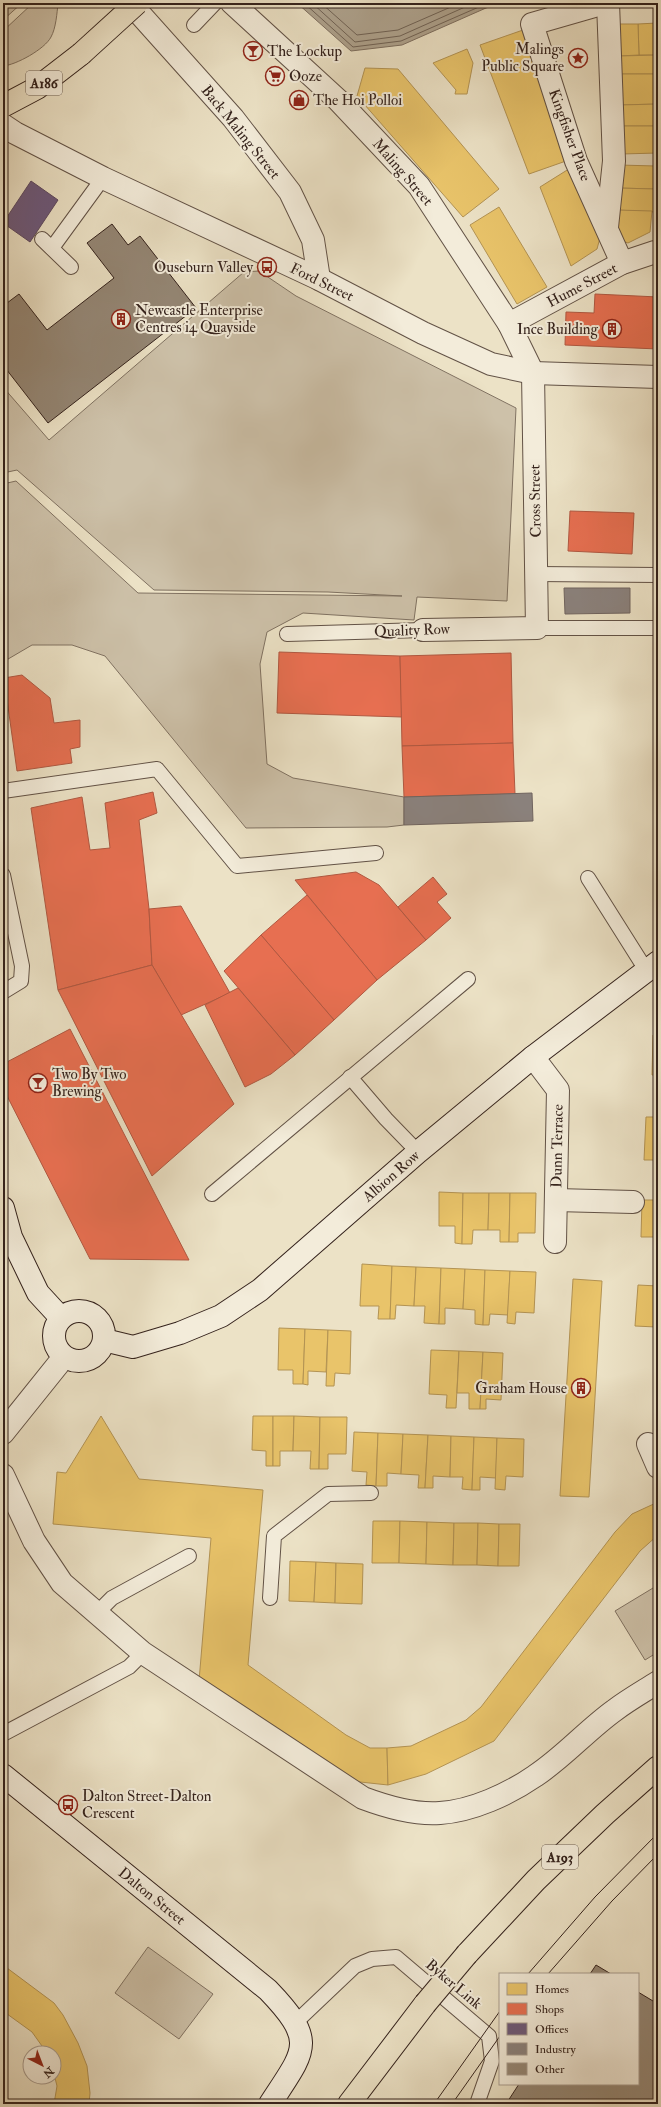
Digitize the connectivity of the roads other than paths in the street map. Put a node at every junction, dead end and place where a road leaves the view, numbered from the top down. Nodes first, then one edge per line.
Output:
1 (130, 3) edge
2 (137, 3) edge
3 (215, 3) edge
4 (232, 3) edge
5 (607, 3) edge
6 (194, 25) dead end
7 (3, 106) edge
8 (3, 125) edge
9 (103, 178) junction
10 (607, 227) junction
11 (658, 253) edge
12 (622, 263) junction
13 (71, 267) dead end
14 (319, 279) junction
15 (509, 324) junction
16 (533, 374) junction
17 (658, 377) edge
18 (536, 574) junction
19 (658, 575) edge
20 (537, 628) junction
21 (658, 628) edge
22 (423, 630) joint
23 (287, 634) dead end
24 (3, 791) edge
25 (376, 853) dead end
26 (3, 875) edge
27 (588, 878) dead end
28 (652, 966) edge
29 (468, 978) dead end
30 (3, 992) edge
31 (532, 1058) junction
32 (350, 1077) junction
33 (418, 1152) junction
34 (212, 1194) dead end
35 (556, 1200) junction
36 (633, 1202) dead end
37 (3, 1208) edge
38 (555, 1242) dead end
39 (61, 1318) junction
40 (104, 1340) junction
41 (64, 1357) junction
42 (3, 1433) edge
43 (648, 1444) dead end
44 (658, 1467) edge
45 (3, 1475) edge
46 (371, 1493) dead end
47 (188, 1556) dead end
48 (270, 1598) dead end
49 (97, 1613) junction
50 (136, 1660) junction
51 (658, 1682) edge
52 (3, 1734) edge
53 (658, 1766) edge
54 (3, 1775) edge
55 (296, 2022) junction
56 (270, 2104) edge
57 (349, 2104) edge
58 (477, 2104) edge

1 - 14 street, Back Maling Street
2 - 7 main road, A186, bridge
3 - 6 lane
4 - 15 street, Maling Street
5 - 10 street, Kingfisher Place
5 - 10 street, Kingfisher Place
8 - 9 street, Ford Street
9 - 13 lane
9 - 14 street, Ford Street
10 - 12 street, Kingfisher Place
11 - 12 street, Hume Street
12 - 15 street, Hume Street
14 - 16 street, Ford Street
15 - 16 street, Maling Street
16 - 17 street, Ford Street
16 - 18 street, Cross Street
18 - 19 lane
18 - 20 street, Cross Street
20 - 21 lane
20 - 22 street, Quality Row
22 - 23 lane, Quality Row
24 - 25 lane
26 - 30 lane
27 - 28 lane
28 - 31 street, Albion Row
29 - 32 lane
31 - 33 street, Albion Row
31 - 35 street, Dunn Terrace
32 - 33 lane
32 - 34 lane
33 - 40 street, Albion Row
35 - 36 street
35 - 38 street, Dunn Terrace
37 - 39 street
39 - 40 street
39 - 41 street
40 - 41 street
41 - 42 street
43 - 44 street
45 - 49 street
46 - 48 lane
47 - 49 lane
49 - 50 street
50 - 51 street
50 - 52 lane
53 - 57 main road, A193, bridge
54 - 55 street, Dalton Street
55 - 56 street
55 - 58 lane, Byker Link

